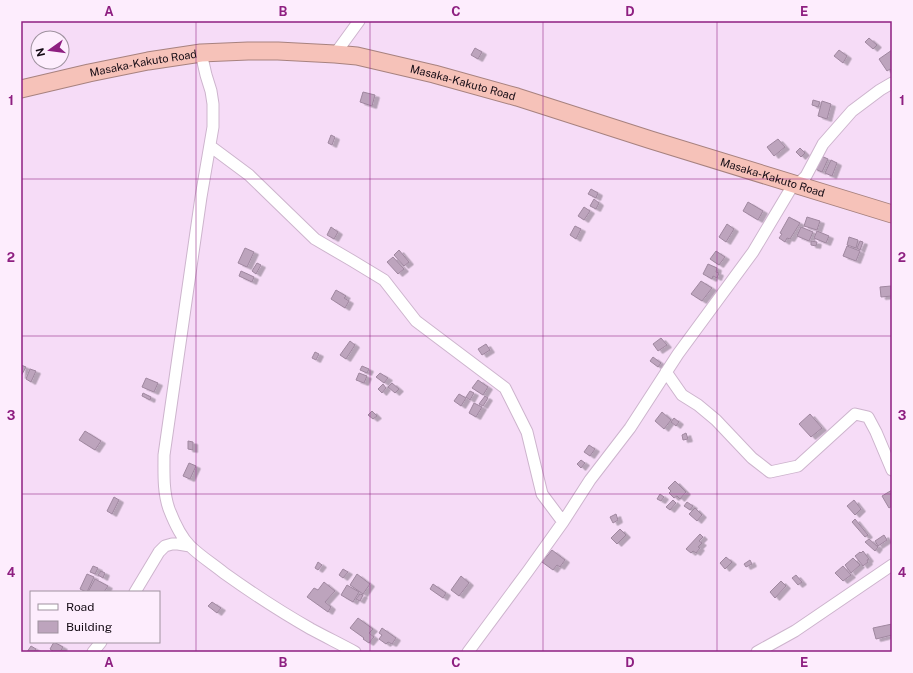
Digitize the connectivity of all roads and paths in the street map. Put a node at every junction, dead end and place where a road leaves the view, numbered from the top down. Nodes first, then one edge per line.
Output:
1 (358, 21) edge
2 (200, 53) junction
3 (336, 54) junction
4 (892, 84) edge
5 (21, 89) edge
6 (210, 146) junction
7 (796, 185) junction
8 (892, 214) edge
9 (666, 372) junction
10 (892, 470) edge
11 (563, 522) junction
12 (190, 546) junction
13 (892, 565) edge
14 (136, 591) edge
15 (100, 643) edge
16 (93, 652) edge
17 (355, 652) edge
18 (468, 652) edge
19 (757, 652) edge

1 - 3 street
2 - 3 highway, Masaka-Kakuto Road
2 - 5 highway, Masaka-Kakuto Road
2 - 6 street
3 - 7 highway, Masaka-Kakuto Road
4 - 7 street
6 - 11 street
6 - 12 street
7 - 8 highway, Masaka-Kakuto Road
7 - 9 street
9 - 10 street
9 - 11 street
11 - 18 street
12 - 14 street
12 - 17 street
13 - 19 street
15 - 16 street

